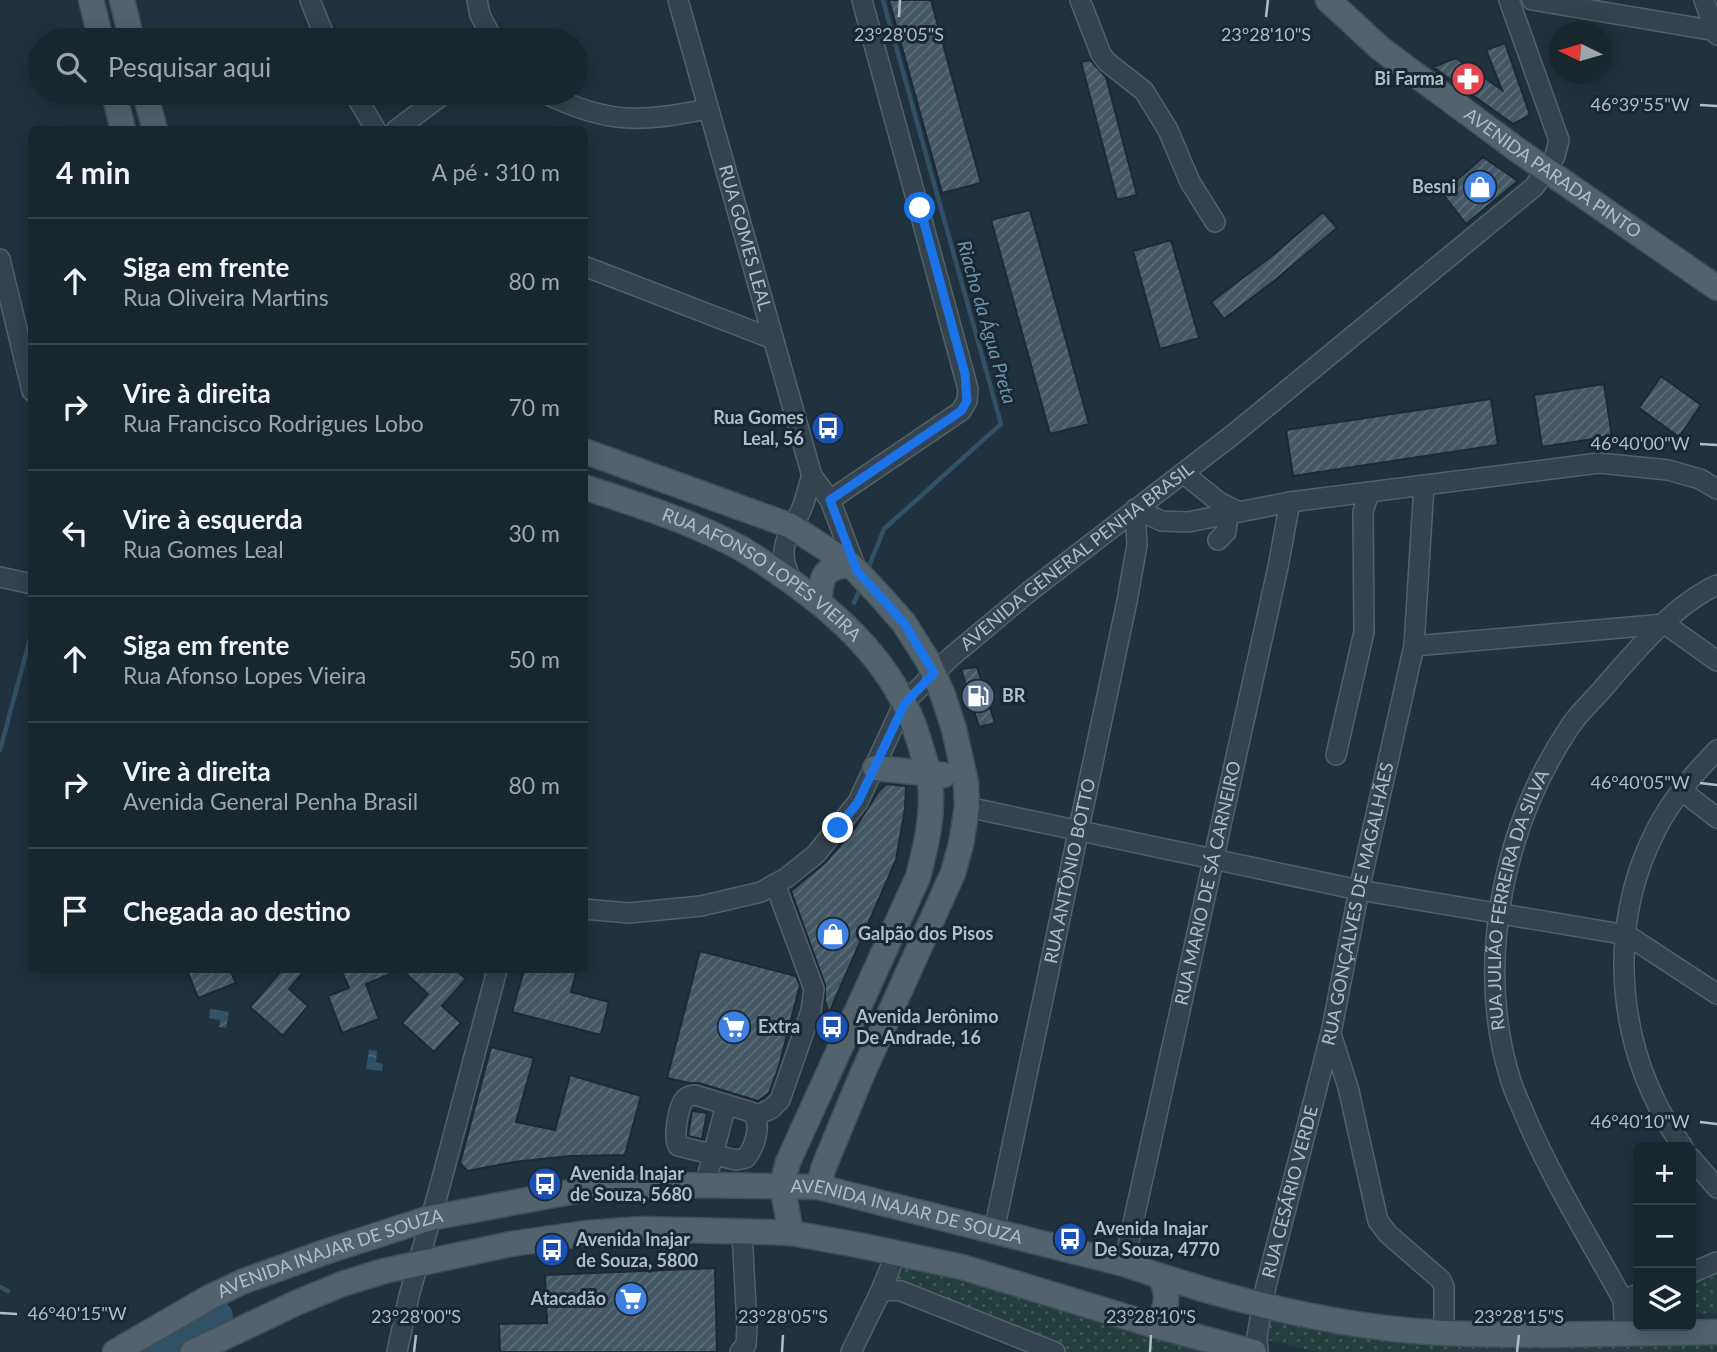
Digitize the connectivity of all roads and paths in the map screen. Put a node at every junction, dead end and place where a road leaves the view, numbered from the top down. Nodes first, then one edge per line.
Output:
1 (91, 0) edge
2 (122, 0) edge
3 (310, 0) edge
4 (477, 0) edge
5 (678, 0) edge
6 (862, 0) edge
7 (1080, 0) edge
8 (1328, 0) edge
9 (1511, 0) edge
10 (1532, 0) edge
11 (1703, 0) edge
12 (99, 28) edge
13 (129, 28) edge
14 (321, 28) edge
15 (487, 28) edge
16 (1716, 33) edge
17 (117, 105) edge
18 (148, 105) edge
19 (361, 105) edge
20 (429, 105) edge
21 (571, 105) edge
22 (708, 109) junction
23 (122, 126) edge
24 (154, 126) edge
25 (374, 126) edge
26 (401, 126) edge
27 (1545, 171) junction
28 (1215, 222) dead end
29 (0, 260) edge
30 (588, 268) edge
31 (1717, 288) edge
32 (773, 339) junction
33 (28, 375) edge
34 (588, 452) edge
35 (1183, 472) junction
36 (812, 476) junction
37 (1424, 485) junction
38 (588, 487) edge
39 (1717, 489) edge
40 (1362, 499) junction
41 (830, 500) junction
42 (1290, 502) junction
43 (1135, 509) junction
44 (1228, 515) junction
45 (791, 526) junction
46 (854, 568) junction
47 (792, 582) junction
48 (1717, 585) edge
49 (820, 602) junction
50 (1665, 624) junction
51 (1414, 646) junction
52 (1717, 661) edge
53 (934, 673) junction
54 (905, 703) junction
55 (1717, 750) edge
56 (1336, 755) dead end
57 (875, 768) junction
58 (929, 774) junction
59 (965, 776) junction
60 (1681, 790) junction
61 (967, 807) junction
62 (1717, 818) edge
63 (1080, 830) junction
64 (1213, 859) junction
65 (775, 884) junction
66 (1359, 890) junction
67 (588, 909) edge
68 (1498, 915) junction
69 (1627, 935) junction
70 (877, 967) junction
71 (496, 973) edge
72 (904, 983) junction
73 (1717, 994) edge
74 (1331, 1033) junction
75 (726, 1105) junction
76 (755, 1116) junction
77 (1679, 1142) edge
78 (713, 1154) junction
79 (1696, 1164) edge
80 (705, 1185) junction
81 (782, 1185) junction
82 (819, 1188) junction
83 (1717, 1188) edge
84 (430, 1218) junction
85 (742, 1231) junction
86 (994, 1231) junction
87 (791, 1233) junction
88 (896, 1254) junction
89 (1717, 1262) edge
90 (418, 1264) junction
91 (1124, 1264) junction
92 (1696, 1271) edge
93 (1160, 1276) junction
94 (879, 1295) junction
95 (1631, 1297) edge
96 (1263, 1304) junction
97 (1153, 1325) junction
98 (1717, 1332) edge
99 (1444, 1333) junction
100 (1625, 1333) junction
101 (115, 1352) edge
102 (192, 1352) edge
103 (397, 1352) edge
104 (740, 1352) edge
105 (851, 1352) edge
106 (1055, 1352) edge
107 (1256, 1352) edge

1 - 12 main road
2 - 13 main road
3 - 14 street
4 - 15 street
5 - 22 street, RUA GOMES LEAL
6 - 41 street
7 - 28 street
8 - 27 main road, AVENIDA PARADA PINTO
9 - 27 street, AVENIDA GENERAL PENHA BRASIL
10 - 16 street
11 - 16 street
17 - 23 main road
18 - 24 main road
19 - 25 street
20 - 26 street
21 - 22 street
22 - 32 street, RUA GOMES LEAL
27 - 31 main road, AVENIDA PARADA PINTO
27 - 35 street, AVENIDA GENERAL PENHA BRASIL
29 - 33 street
30 - 32 street
32 - 36 street, RUA GOMES LEAL
34 - 45 main road, RUA AFONSO LOPES VIEIRA
35 - 43 street, AVENIDA GENERAL PENHA BRASIL
35 - 44 street
36 - 41 street, RUA GOMES LEAL
36 - 45 street
37 - 39 street
37 - 40 street
37 - 51 street, RUA GONÇALVES DE MAGALHÃES
38 - 47 main road, RUA AFONSO LOPES VIEIRA
40 - 42 street
40 - 56 street
41 - 46 street, RUA GOMES LEAL
42 - 44 street
42 - 64 street, RUA MARIO DE SÁ CARNEIRO
43 - 44 street
43 - 53 street, AVENIDA GENERAL PENHA BRASIL
43 - 63 street, RUA ANTÔNIO BOTTO
45 - 46 main road, RUA AFONSO LOPES VIEIRA
45 - 47 street
46 - 49 main road
46 - 53 main road, RUA AFONSO LOPES VIEIRA
47 - 49 main road, RUA AFONSO LOPES VIEIRA
48 - 50 street, RUA JULIÃO FERREIRA DA SILVA
49 - 54 main road, RUA AFONSO LOPES VIEIRA
50 - 51 street
50 - 52 street
50 - 68 street, RUA JULIÃO FERREIRA DA SILVA
51 - 66 street, RUA GONÇALVES DE MAGALHÃES
53 - 54 street, AVENIDA GENERAL PENHA BRASIL
53 - 59 main road, RUA AFONSO LOPES VIEIRA
54 - 57 street, AVENIDA GENERAL PENHA BRASIL
54 - 58 main road, RUA AFONSO LOPES VIEIRA
55 - 60 street
57 - 58 main road
57 - 65 street, AVENIDA GENERAL PENHA BRASIL
58 - 59 main road
58 - 70 main road, RUA AFONSO LOPES VIEIRA
59 - 61 main road, RUA AFONSO LOPES VIEIRA
60 - 62 street
60 - 69 street
61 - 63 street
61 - 72 main road, RUA AFONSO LOPES VIEIRA
63 - 64 street
63 - 86 street, RUA ANTÔNIO BOTTO
64 - 66 street
64 - 91 street, RUA MARIO DE SÁ CARNEIRO
65 - 67 street, AVENIDA GENERAL PENHA BRASIL
65 - 76 street
66 - 68 street
66 - 74 street, RUA GONÇALVES DE MAGALHÃES
68 - 69 street
68 - 95 street, RUA JULIÃO FERREIRA DA SILVA
69 - 73 street
69 - 77 street
70 - 72 main road
70 - 81 main road, RUA AFONSO LOPES VIEIRA
71 - 84 street
72 - 82 main road, RUA AFONSO LOPES VIEIRA
74 - 96 street, RUA CESÁRIO VERDE
74 - 99 street, RUA GONÇALVES DE MAGALHÃES
75 - 76 street
75 - 78 street
75 - 78 street
76 - 78 street
78 - 80 street
79 - 83 street
80 - 81 main road, AVENIDA INAJAR DE SOUZA
80 - 84 main road, AVENIDA INAJAR DE SOUZA
81 - 82 main road, AVENIDA INAJAR DE SOUZA
81 - 87 main road
82 - 86 main road, AVENIDA INAJAR DE SOUZA
84 - 90 street
84 - 101 main road, AVENIDA INAJAR DE SOUZA
85 - 87 main road, AVENIDA INAJAR DE SOUZA
85 - 90 main road, AVENIDA INAJAR DE SOUZA
85 - 104 street
86 - 91 main road, AVENIDA INAJAR DE SOUZA
87 - 88 main road, AVENIDA INAJAR DE SOUZA
88 - 94 street
88 - 97 main road, AVENIDA INAJAR DE SOUZA
89 - 92 street
90 - 102 main road, AVENIDA INAJAR DE SOUZA
90 - 103 street
91 - 93 main road, AVENIDA INAJAR DE SOUZA
93 - 96 main road, AVENIDA INAJAR DE SOUZA
93 - 97 main road
94 - 105 street
94 - 106 street
95 - 100 street
96 - 99 main road, AVENIDA INAJAR DE SOUZA
96 - 107 street, RUA CESÁRIO VERDE
97 - 107 main road, AVENIDA INAJAR DE SOUZA
98 - 100 main road, AVENIDA INAJAR DE SOUZA
99 - 100 main road, AVENIDA INAJAR DE SOUZA

